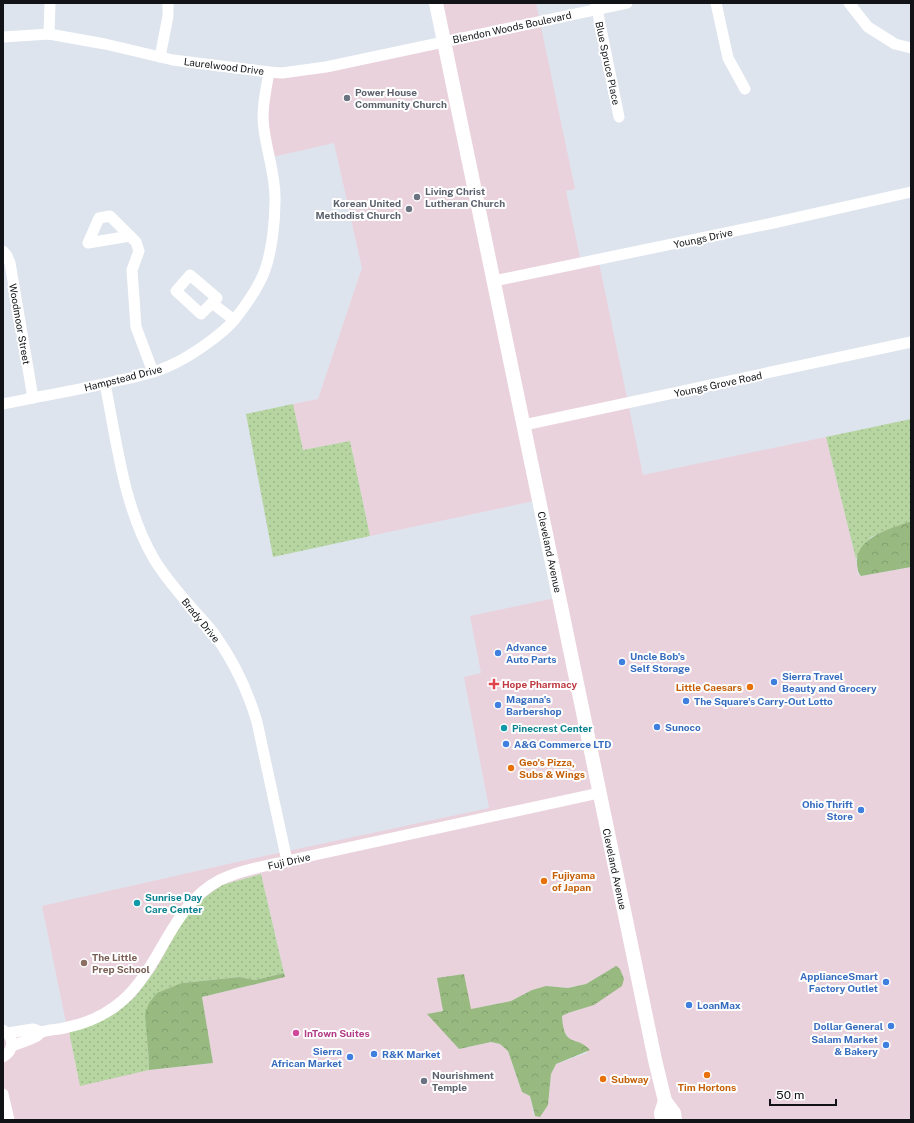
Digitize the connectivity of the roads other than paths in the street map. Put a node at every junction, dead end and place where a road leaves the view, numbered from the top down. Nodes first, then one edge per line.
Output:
1 (50, 3) edge
2 (168, 3) edge
3 (436, 3) edge
4 (627, 3) edge
5 (716, 3) edge
6 (849, 3) edge
7 (597, 6) edge
8 (49, 34) junction
9 (3, 37) edge
10 (444, 41) junction
11 (911, 48) edge
12 (160, 57) junction
13 (269, 72) junction
14 (745, 89) dead end
15 (619, 117) dead end
16 (911, 192) edge
17 (130, 236) dead end
18 (3, 251) edge
19 (494, 281) junction
20 (212, 302) dead end
21 (234, 320) junction
22 (911, 342) edge
23 (153, 372) junction
24 (105, 384) junction
25 (33, 398) junction
26 (3, 404) edge
27 (524, 425) junction
28 (599, 792) junction
29 (287, 861) junction
30 (6, 1031) edge
31 (41, 1032) junction
32 (6, 1055) edge
33 (3, 1094) edge
34 (665, 1101) junction
35 (9, 1120) edge
36 (662, 1120) edge
37 (675, 1120) edge

1 - 8 street
2 - 12 street
3 - 10 main road, Cleveland Avenue
4 - 7 street, Blendon Woods Boulevard
5 - 14 street
6 - 11 street
7 - 10 street, Blendon Woods Boulevard
7 - 15 street, Blue Spruce Place
8 - 9 street, Laurelwood Drive
8 - 12 street, Laurelwood Drive
10 - 13 street, Laurelwood Drive
10 - 19 main road, Cleveland Avenue
12 - 13 street, Laurelwood Drive
13 - 21 street, Hampstead Drive
16 - 19 street, Youngs Drive
17 - 23 street
18 - 25 street, Woodmoor Street
19 - 27 main road, Cleveland Avenue
20 - 21 street
21 - 23 street, Hampstead Drive
22 - 27 street, Youngs Grove Road
23 - 24 street, Hampstead Drive
24 - 25 street, Hampstead Drive
24 - 29 street, Brady Drive
25 - 26 street, Hampstead Drive
27 - 28 main road, Cleveland Avenue
28 - 29 street, Fuji Drive
28 - 34 main road, Cleveland Avenue
29 - 31 street, Fuji Drive
30 - 31 street, Fuji Drive
30 - 32 street
31 - 32 street, Fuji Drive
33 - 35 street
34 - 36 main road, Cleveland Avenue
34 - 37 main road, Cleveland Avenue

